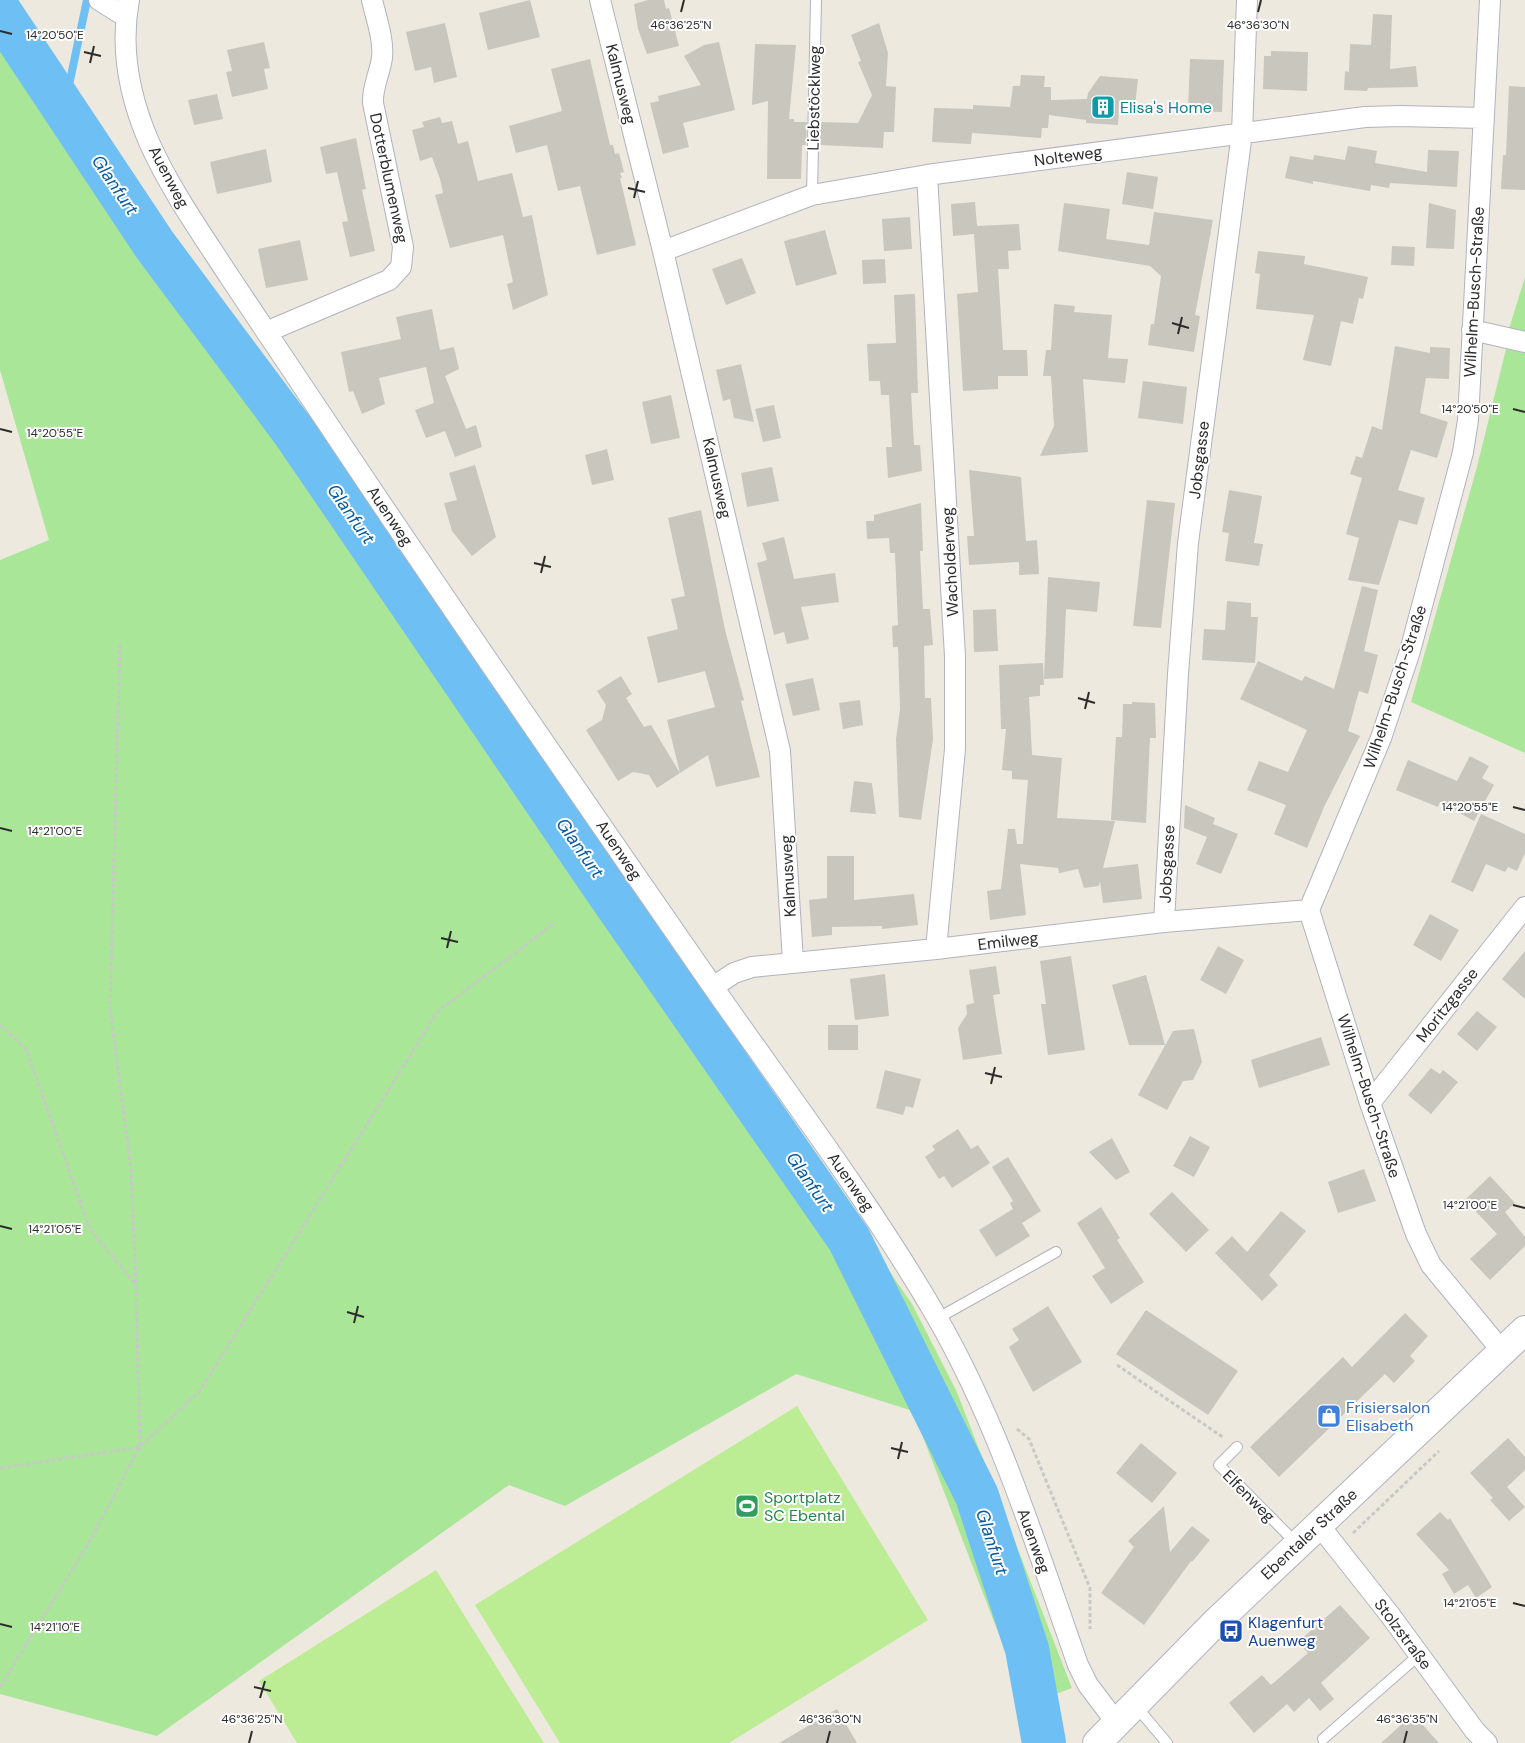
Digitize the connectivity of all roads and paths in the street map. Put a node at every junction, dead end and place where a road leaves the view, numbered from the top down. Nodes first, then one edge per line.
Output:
1 (372, 0) edge
2 (600, 0) edge
3 (816, 0) edge
4 (1247, 0) edge
5 (1490, 0) edge
6 (116, 6) edge
7 (1483, 118) junction
8 (1242, 133) junction
9 (927, 175) junction
10 (812, 195) junction
11 (663, 251) junction
12 (1472, 330) junction
13 (266, 332) junction
14 (1525, 342) edge
15 (120, 642) dead end
16 (1525, 907) edge
17 (1309, 910) junction
18 (556, 922) dead end
19 (1164, 922) junction
20 (936, 949) junction
21 (793, 962) junction
22 (713, 987) junction
23 (0, 1026) edge
24 (1370, 1103) junction
25 (1056, 1252) dead end
26 (136, 1285) junction
27 (938, 1318) junction
28 (1525, 1330) edge
29 (1502, 1351) junction
30 (1118, 1365) dead end
31 (984, 1412) junction
32 (1236, 1447) joint
33 (140, 1448) junction
34 (0, 1468) edge
35 (1319, 1525) junction
36 (1298, 1544) junction
37 (1090, 1637) dead end
38 (1419, 1655) junction
39 (0, 1687) edge
40 (1125, 1713) junction
41 (1323, 1739) dead end
42 (1097, 1743) edge
43 (1167, 1743) edge
44 (1487, 1743) edge

1 - 13 street, Dotterblumenweg
2 - 11 street, Kalmusweg
3 - 10 lane, Liebstöcklweg
4 - 8 street, Jobsgasse
5 - 7 street, Wilhelm-Busch-Straße
6 - 13 street, Auenweg
7 - 8 street, Nolteweg
7 - 12 street, Wilhelm-Busch-Straße
8 - 9 street, Nolteweg
8 - 19 street, Jobsgasse
9 - 10 street, Nolteweg
9 - 20 street, Wacholderweg
10 - 11 street, Nolteweg
11 - 21 street, Kalmusweg
12 - 14 street
12 - 17 street, Wilhelm-Busch-Straße
13 - 22 street, Auenweg
15 - 26 path
16 - 24 street, Moritzgasse
17 - 19 street, Emilweg
17 - 24 street, Wilhelm-Busch-Straße
18 - 33 path
19 - 20 street, Emilweg
20 - 21 street, Emilweg
21 - 22 street, Emilweg
22 - 27 street, Auenweg
23 - 26 path
24 - 29 street, Wilhelm-Busch-Straße
25 - 27 lane
26 - 33 path
27 - 31 street, Auenweg
28 - 29 main road, Ebentaler Straße
29 - 35 main road, Ebentaler Straße
30 - 32 path
31 - 37 path
31 - 40 street, Auenweg
32 - 36 lane, Elfenweg
33 - 34 path
33 - 39 path
35 - 36 main road, Ebentaler Straße
35 - 38 street, Stolzstraße
36 - 40 main road, Ebentaler Straße
38 - 41 lane
38 - 44 street, Stolzstraße
40 - 42 main road, Ebentaler Straße
40 - 43 lane

